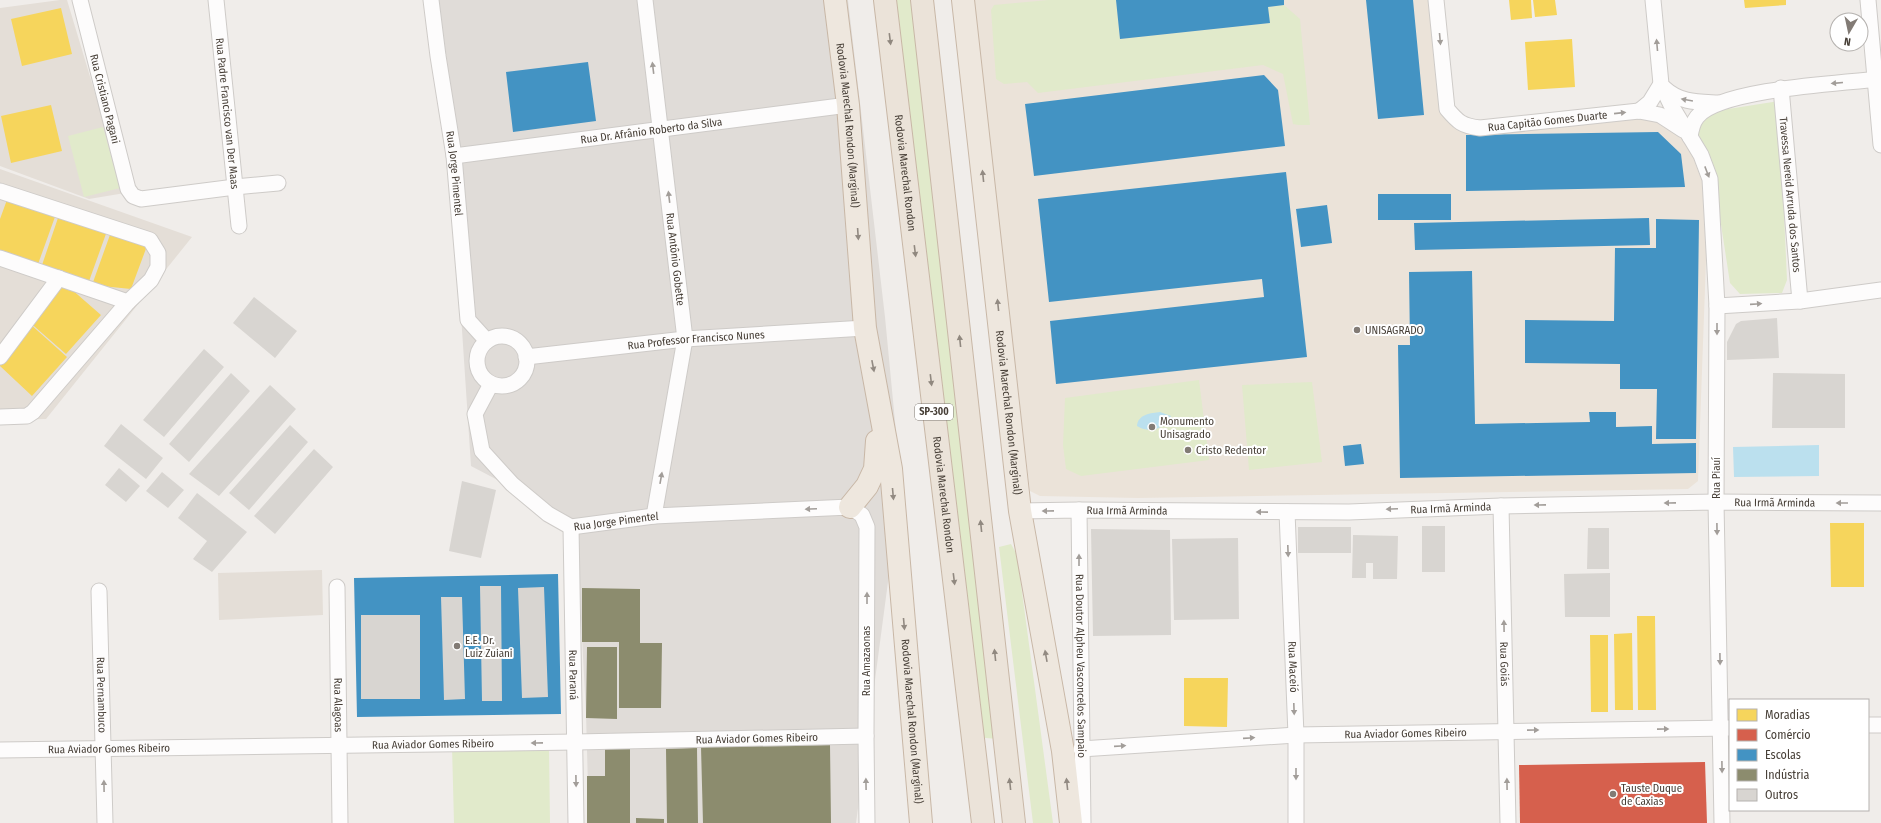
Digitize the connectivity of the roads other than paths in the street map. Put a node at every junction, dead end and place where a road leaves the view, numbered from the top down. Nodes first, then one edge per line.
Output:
1 (80, 0) edge
2 (216, 0) edge
3 (431, 0) edge
4 (645, 0) edge
5 (835, 0) edge
6 (885, 0) edge
7 (922, 0) edge
8 (963, 0) edge
9 (1436, 0) edge
10 (1653, 0) edge
11 (1868, 0) edge
12 (1878, 80) edge
13 (1661, 84) junction
14 (1781, 88) junction
15 (1718, 103) junction
16 (848, 106) junction
17 (1639, 111) junction
18 (661, 129) junction
19 (1690, 137) junction
20 (1881, 145) edge
21 (454, 156) junction
22 (278, 183) dead end
23 (235, 187) junction
24 (0, 191) edge
25 (239, 226) dead end
26 (0, 258) edge
27 (59, 278) junction
28 (1881, 290) edge
29 (1800, 301) junction
30 (128, 302) junction
31 (1717, 306) junction
32 (865, 328) junction
33 (685, 339) junction
34 (487, 341) junction
35 (526, 357) junction
36 (0, 358) edge
37 (491, 384) junction
38 (880, 408) junction
39 (0, 417) edge
40 (1716, 502) junction
41 (1881, 503) edge
42 (1501, 506) junction
43 (850, 507) junction
44 (1079, 510) junction
45 (1020, 511) junction
46 (1287, 512) junction
47 (654, 516) junction
48 (571, 527) junction
49 (337, 587) dead end
50 (99, 591) dead end
51 (1869, 725) edge
52 (1881, 725) edge
53 (1726, 728) edge
54 (1506, 731) junction
55 (1296, 735) junction
56 (866, 736) junction
57 (576, 742) junction
58 (339, 745) junction
59 (103, 748) junction
60 (1081, 749) junction
61 (0, 750) edge
62 (105, 823) edge
63 (340, 823) edge
64 (576, 823) edge
65 (867, 823) edge
66 (921, 823) edge
67 (983, 823) edge
68 (1014, 823) edge
69 (1071, 823) edge
70 (1083, 823) edge
71 (1296, 823) edge
72 (1508, 823) edge
73 (1722, 823) edge

1 - 23 street, Rua Cristiano Pagani
2 - 23 street, Rua Padre Francisco van Der Maas
3 - 21 street, Rua Jorge Pimentel
18 -> 4 street, Rua Antônio Gobette
5 - 16 highway, Rodovia Marechal Rondon (Marginal)
6 -> 67 highway, Rodovia Marechal Rondon / SP-300
68 -> 7 highway, SP-300
45 -> 8 highway, Rodovia Marechal Rondon (Marginal)
9 -> 17 street, Rua Capitão Gomes Duarte
13 -> 10 street
11 - 12 street
12 -> 14 street
12 - 20 street
15 -> 13 street
13 - 17 street
13 - 19 street, Rua Piauí
14 - 15 street
14 - 29 street, Travessa Nereid Arruda dos Santos
15 - 19 street
16 - 18 street, Rua Dr. Afrânio Roberto da Silva
16 -> 32 highway, Rodovia Marechal Rondon (Marginal)
17 - 19 street, Rua Capitão Gomes Duarte
18 - 21 street, Rua Dr. Afrânio Roberto da Silva
33 -> 18 street, Rua Antônio Gobette
19 -> 31 street, Rua Piauí
21 - 34 street, Rua Jorge Pimentel
22 - 23 street
23 - 25 street, Rua Padre Francisco van Der Maas
24 - 30 street
26 - 27 street
27 - 30 street
27 - 36 street
28 - 29 street
31 -> 29 street
30 - 39 street
31 -> 40 street, Rua Piauí
32 - 33 street, Rua Professor Francisco Nunes
32 -> 38 highway, Rodovia Marechal Rondon (Marginal)
33 - 35 street, Rua Professor Francisco Nunes
47 -> 33 street, Rua Antônio Gobette
34 - 35 street
34 - 37 street
35 - 37 street
37 - 48 street, Rua Jorge Pimentel
38 - 43 highway
38 -> 66 highway, Rodovia Marechal Rondon (Marginal)
41 -> 40 street, Rua Irmã Arminda
40 -> 42 street, Rua Irmã Arminda
40 -> 53 street, Rua Piauí
42 -> 46 street, Rua Irmã Arminda
54 -> 42 street, Rua Goiás
43 -> 47 street, Rua Jorge Pimentel
56 -> 43 street, Rua Amazaonas
44 -> 45 street, Rua Irmã Arminda
46 -> 44 street, Rua Irmã Arminda
60 -> 44 street, Rua Doutor Alpheu Vasconcelos Sampaio
69 -> 45 highway, Rodovia Marechal Rondon (Marginal)
46 -> 55 street, Rua Maceió
47 - 48 street, Rua Jorge Pimentel
48 - 57 street, Rua Paraná
49 - 58 street, Rua Alagoas
50 - 59 street, Rua Pernambuco
51 - 52 street
54 -> 53 street, Rua Aviador Gomes Ribeiro
53 -> 73 street, Rua Piauí
54 - 55 street, Rua Aviador Gomes Ribeiro
72 -> 54 street, Rua Goiás
60 -> 55 street, Rua Aviador Gomes Ribeiro
55 -> 71 street, Rua Maceió
56 - 57 street, Rua Aviador Gomes Ribeiro
65 -> 56 street, Rua Amazaonas
57 -> 58 street, Rua Aviador Gomes Ribeiro
57 -> 64 street, Rua Paraná
58 - 59 street, Rua Aviador Gomes Ribeiro
58 - 63 street, Rua Alagoas
59 - 61 street, Rua Aviador Gomes Ribeiro
62 -> 59 street, Rua Pernambuco
60 - 70 street, Rua Doutor Alpheu Vasconcelos Sampaio

